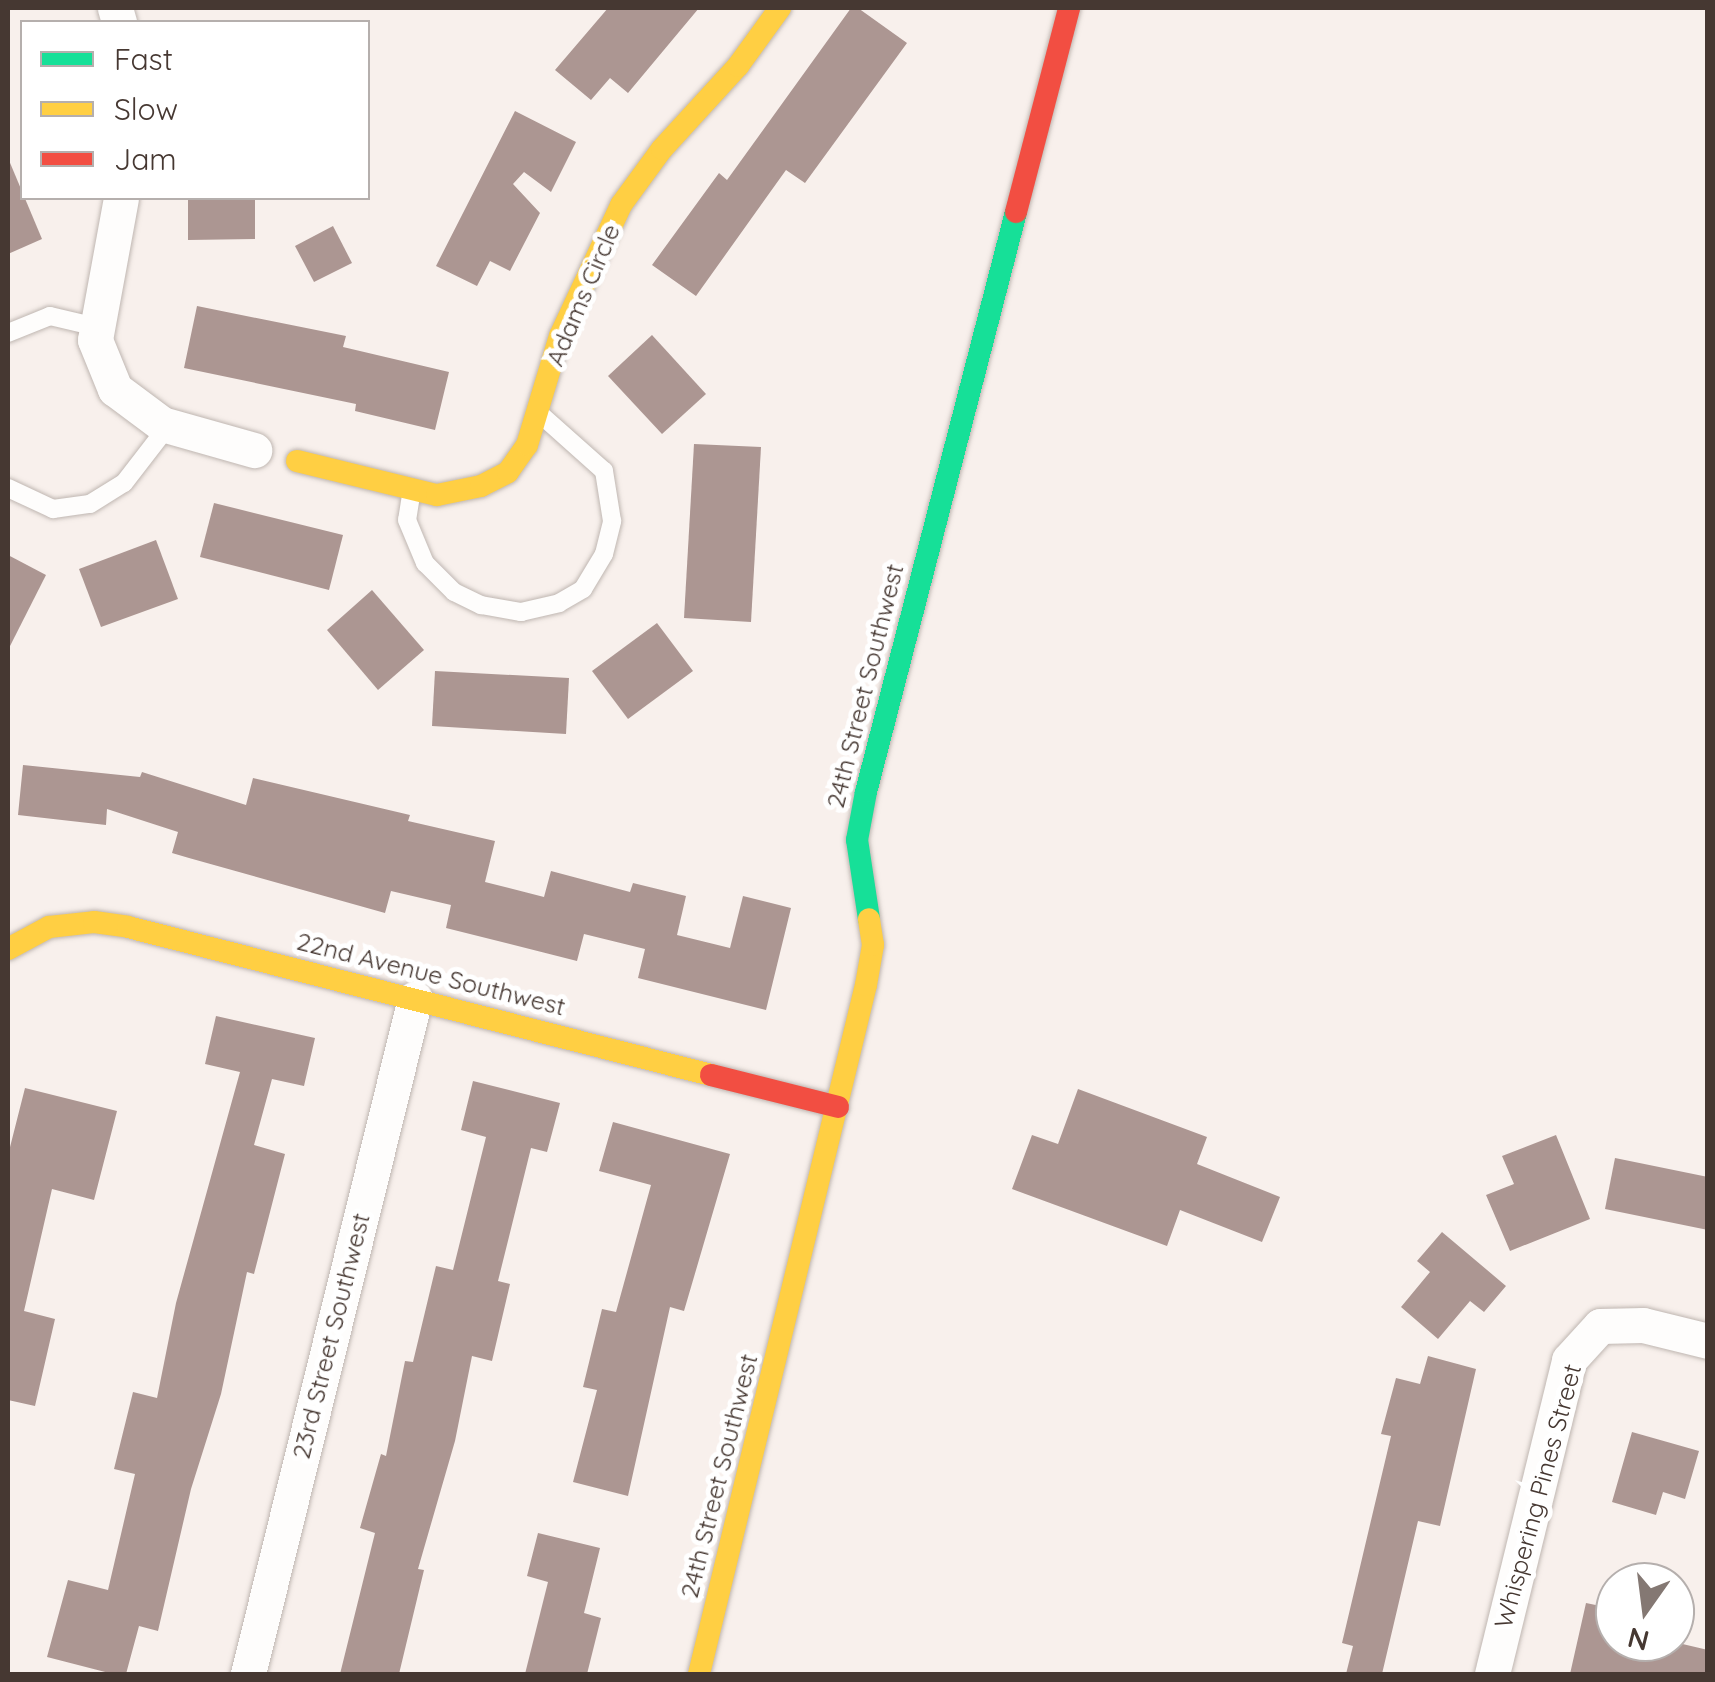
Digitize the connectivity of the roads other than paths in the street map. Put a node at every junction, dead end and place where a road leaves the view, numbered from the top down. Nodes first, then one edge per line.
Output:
1 (780, 8) edge
2 (1069, 8) edge
3 (121, 200) edge
4 (98, 327) junction
5 (8, 334) edge
6 (539, 412) junction
7 (168, 426) junction
8 (254, 450) dead end
9 (297, 461) dead end
10 (8, 488) edge
11 (412, 489) junction
12 (9, 947) edge
13 (415, 998) junction
14 (838, 1106) junction
15 (1708, 1341) edge
16 (248, 1674) edge
17 (698, 1674) edge
18 (1492, 1674) edge

1 - 6 street, Adams Circle
2 - 14 street, 24th Street Southwest
3 - 4 street
4 - 5 lane
4 - 7 street
6 - 11 street, Adams Circle
6 - 11 lane
7 - 8 street
7 - 10 lane
9 - 11 street, Adams Circle
12 - 13 street, 22nd Avenue Southwest
13 - 14 street, 22nd Avenue Southwest
13 - 16 street, 23rd Street Southwest
14 - 17 street, 24th Street Southwest
15 - 18 street, Whispering Pines Street

